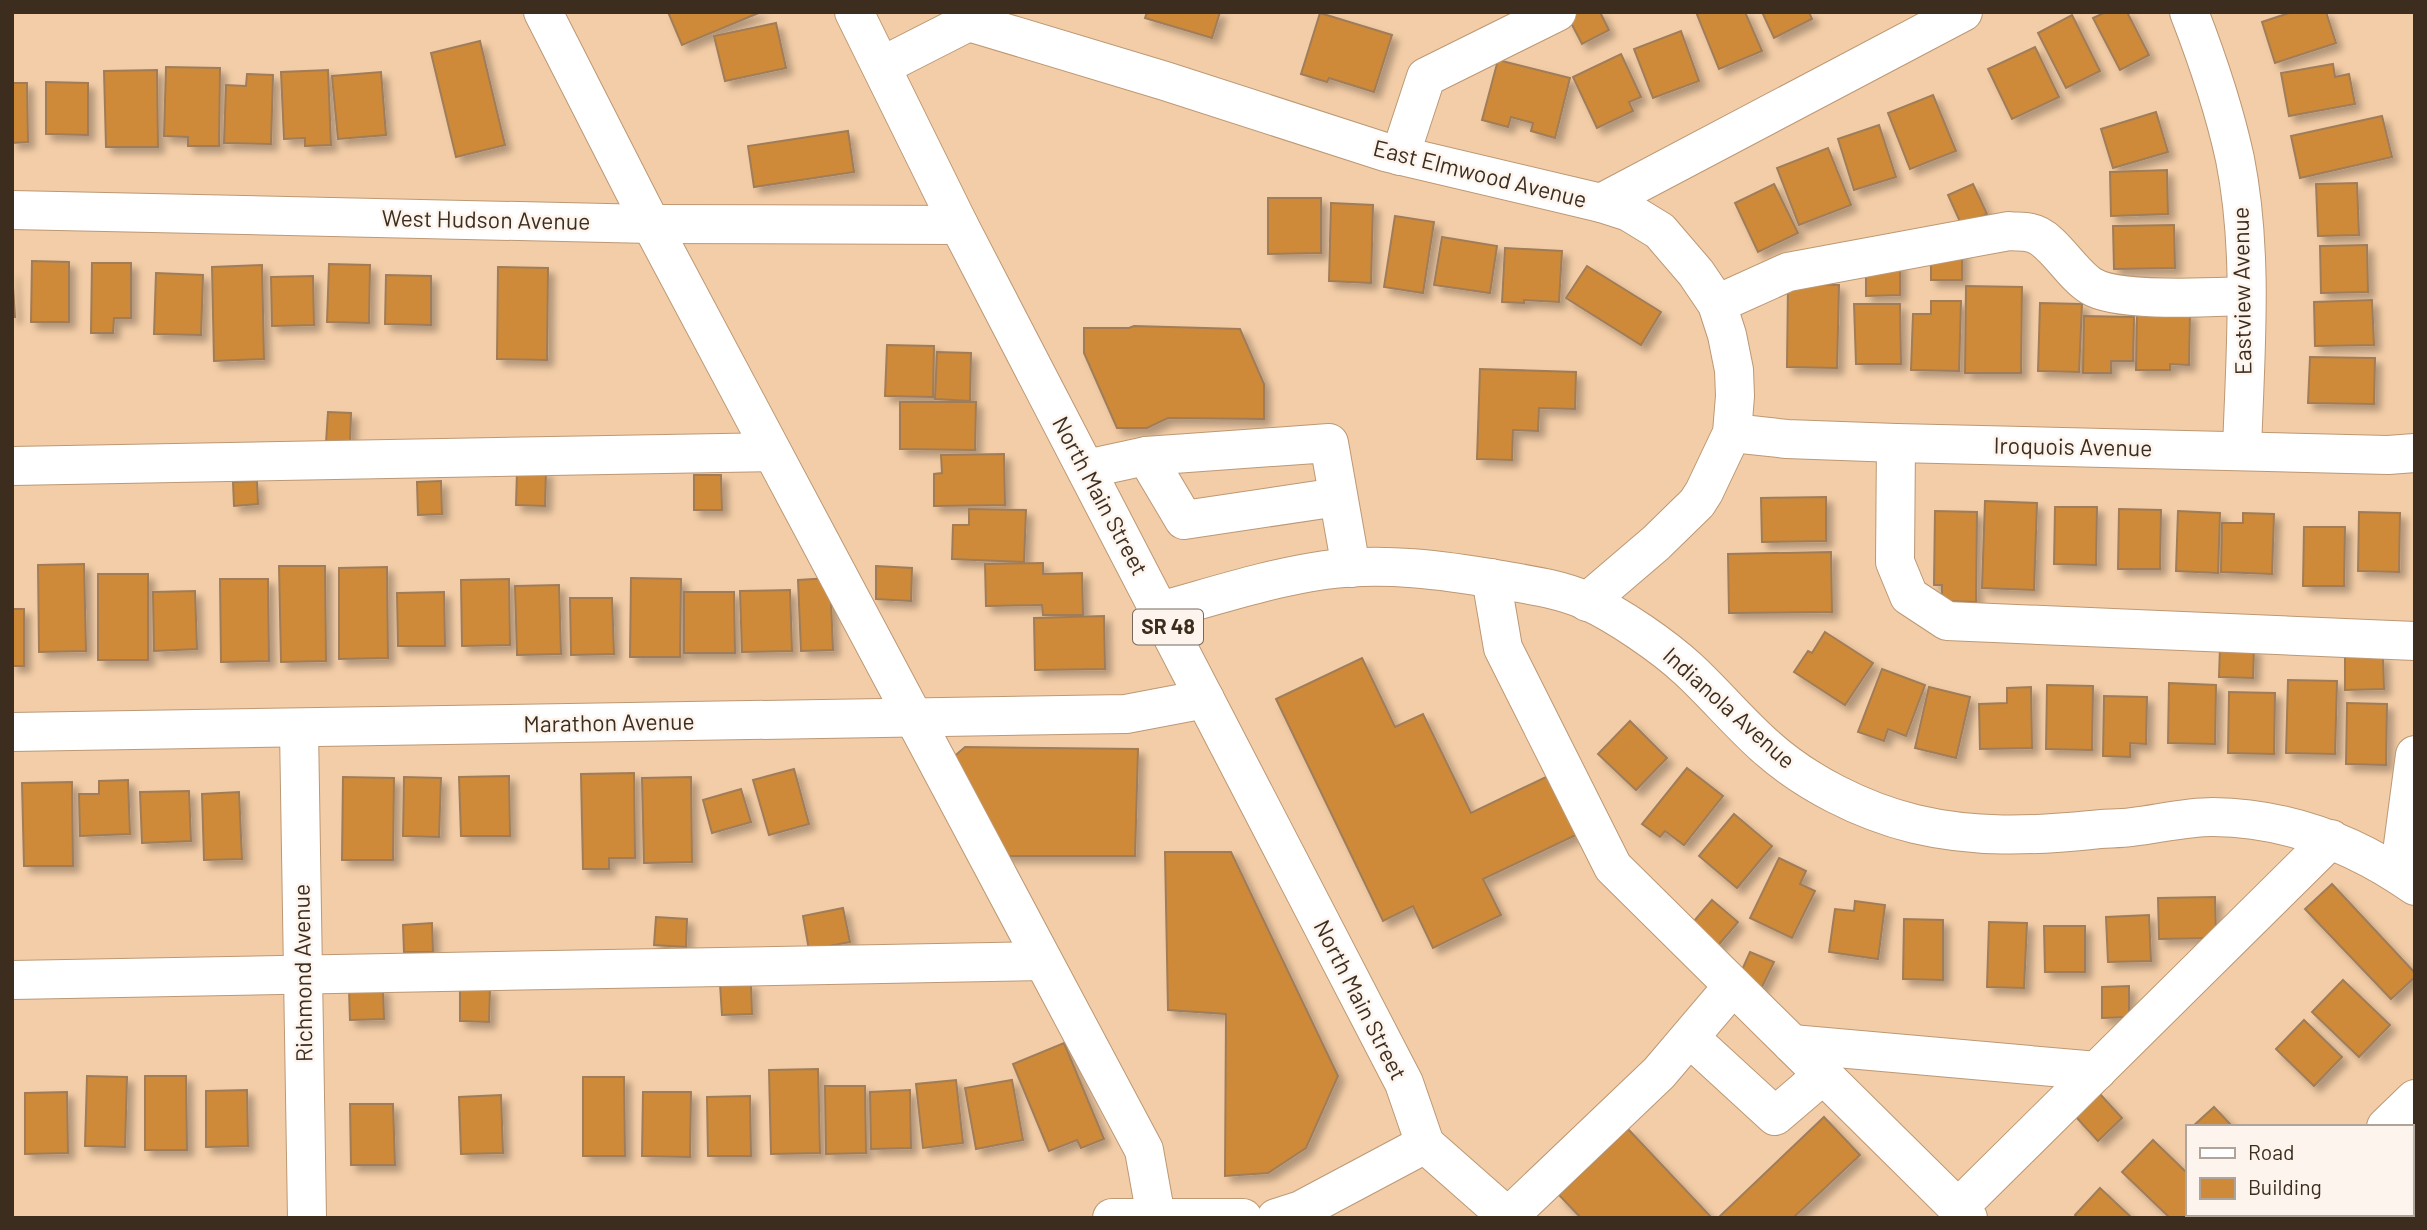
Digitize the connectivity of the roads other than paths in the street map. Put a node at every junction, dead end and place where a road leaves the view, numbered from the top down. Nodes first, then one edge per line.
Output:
1 (543, 12) edge
2 (855, 12) edge
3 (1556, 12) edge
4 (1963, 12) edge
5 (2189, 12) edge
6 (978, 17) edge
7 (882, 66) junction
8 (1400, 156) junction
9 (1601, 203) junction
10 (12, 210) edge
11 (651, 224) junction
12 (959, 225) junction
13 (2246, 296) junction
14 (1717, 304) junction
15 (1732, 433) junction
16 (1896, 443) junction
17 (2242, 451) junction
18 (771, 452) junction
19 (2415, 453) edge
20 (1146, 456) junction
21 (12, 466) edge
22 (1086, 469) junction
23 (1338, 497) junction
24 (1351, 568) junction
25 (1491, 578) junction
26 (1587, 602) junction
27 (1160, 611) junction
28 (2415, 641) edge
29 (1205, 699) junction
30 (912, 718) junction
31 (299, 729) junction
32 (12, 732) edge
33 (2415, 755) edge
34 (2331, 839) junction
35 (2407, 881) edge
36 (1043, 961) junction
37 (303, 975) junction
38 (12, 981) edge
39 (1733, 986) junction
40 (1690, 1038) junction
41 (1792, 1044) junction
42 (2097, 1071) junction
43 (1823, 1074) junction
44 (2415, 1099) edge
45 (2388, 1125) edge
46 (1425, 1144) junction
47 (1963, 1213) edge
48 (1156, 1217) edge
49 (307, 1218) edge
50 (1112, 1218) edge
51 (1243, 1218) edge
52 (1276, 1218) edge
53 (1508, 1218) edge

1 - 11 street
2 - 7 street, North Main Street / SR 48
3 - 8 street
4 - 9 street, East Elmwood Avenue
5 - 13 street, Eastview Avenue
6 - 7 street
6 - 8 street, East Elmwood Avenue
7 - 12 street, North Main Street / SR 48
8 - 9 street, East Elmwood Avenue
9 - 14 street
10 - 11 street, West Hudson Avenue
11 - 12 street, West Hudson Avenue
11 - 18 street
12 - 22 street, North Main Street / SR 48
13 - 14 street
13 - 17 street, Eastview Avenue
14 - 15 street
15 - 16 street, Iroquois Avenue
15 - 26 street
16 - 17 street, Iroquois Avenue
16 - 28 street
17 - 19 street, Iroquois Avenue
18 - 21 street
18 - 30 street
20 - 22 street
20 - 23 street
20 - 23 street
22 - 27 street, North Main Street / SR 48
23 - 24 street
24 - 25 street, Indianola Avenue
24 - 27 street, Indianola Avenue
25 - 26 street, Indianola Avenue
25 - 39 street
26 - 34 street, Indianola Avenue
27 - 29 street, North Main Street / SR 48
29 - 30 street, Marathon Avenue
29 - 46 street, North Main Street / SR 48
30 - 31 street, Marathon Avenue
30 - 36 street
31 - 32 street, Marathon Avenue
31 - 37 street, Richmond Avenue
33 - 35 street
34 - 35 street, Indianola Avenue
34 - 42 street
36 - 37 street
36 - 48 street
37 - 38 street
37 - 49 street, Richmond Avenue
39 - 40 street
39 - 41 street
40 - 43 street
40 - 53 street
41 - 42 street
41 - 43 street
42 - 47 street
43 - 47 street
44 - 45 street
46 - 52 street
46 - 53 street, North Main Street / SR 48
48 - 50 street
48 - 51 street

